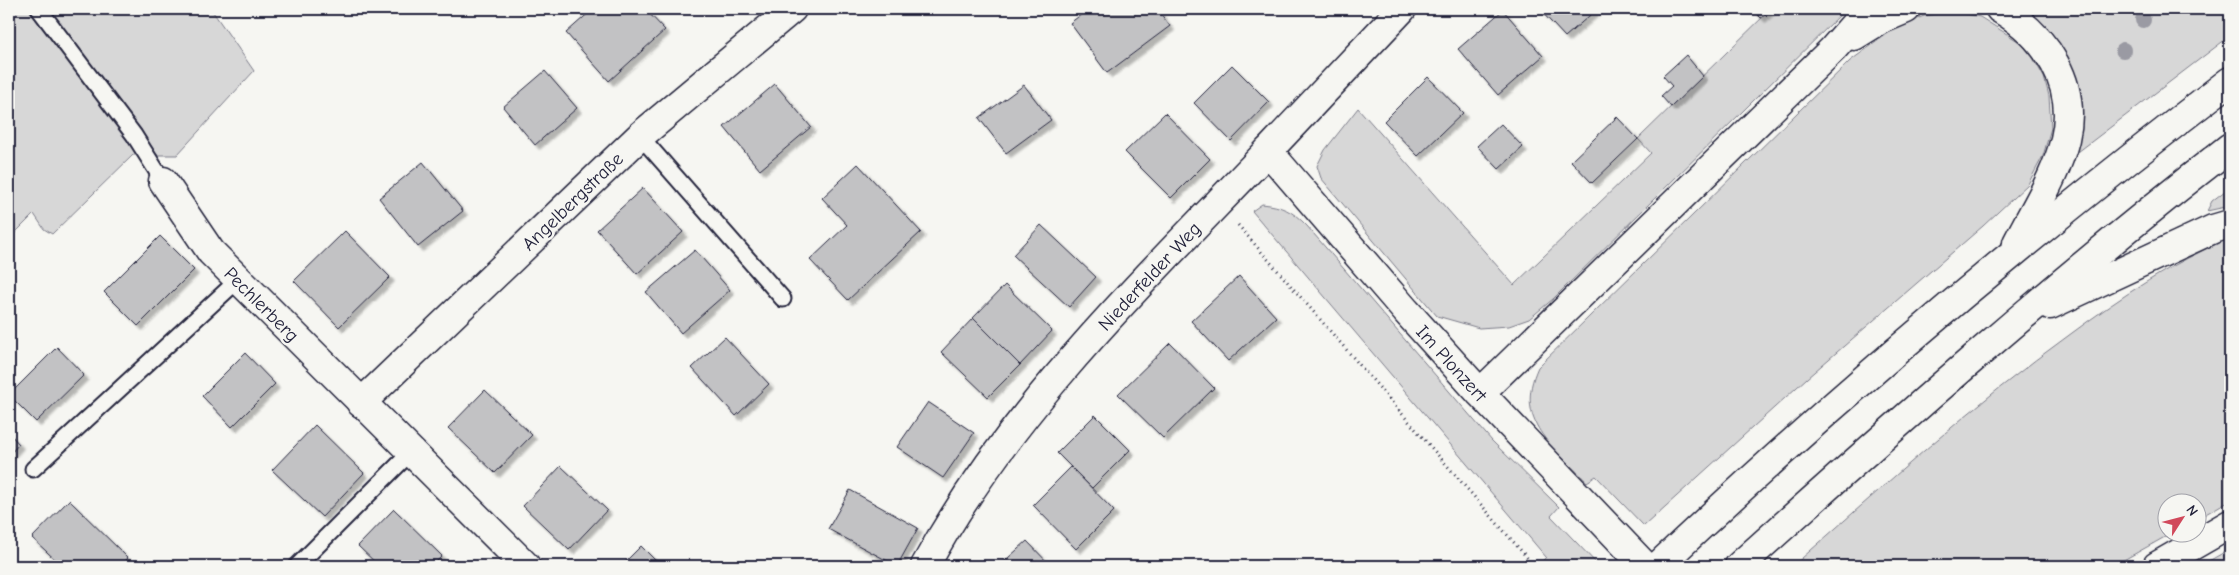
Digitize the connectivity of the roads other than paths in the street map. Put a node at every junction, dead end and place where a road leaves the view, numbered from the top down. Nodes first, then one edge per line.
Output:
1 (39, 9) edge
2 (792, 9) edge
3 (1402, 9) edge
4 (1868, 9) edge
5 (1906, 9) edge
6 (2000, 9) edge
7 (1833, 49) junction
8 (2230, 81) edge
9 (640, 136) junction
10 (2230, 147) edge
11 (1268, 151) junction
12 (163, 181) joint
13 (2230, 224) edge
14 (2010, 254) junction
15 (238, 280) junction
16 (783, 299) dead end
17 (2019, 319) junction
18 (1480, 394) junction
19 (361, 403) junction
20 (411, 452) junction
21 (33, 470) dead end
22 (2230, 524) edge
23 (297, 566) edge
24 (526, 566) edge
25 (925, 566) edge
26 (1645, 566) edge
27 (1658, 566) edge
28 (1739, 566) edge
29 (2157, 566) edge

1 - 12 lane, Pechlerberg
2 - 9 main road, Angelbergstraße
3 - 11 main road, Niederfelder Weg
4 - 7 main road
5 - 7 main road
6 - 14 main road
7 - 18 main road
8 - 14 main road
9 - 16 lane
9 - 19 main road, Angelbergstraße
10 - 17 main road
11 - 18 main road, Im Plonzert
11 - 25 main road, Niederfelder Weg
12 - 15 main road, Pechlerberg
13 - 17 main road
14 - 27 main road
15 - 19 main road, Pechlerberg
15 - 21 lane
17 - 28 main road
18 - 26 main road, Im Plonzert
19 - 20 main road, Pechlerberg
20 - 23 lane
20 - 24 main road, Pechlerberg
22 - 29 main road

